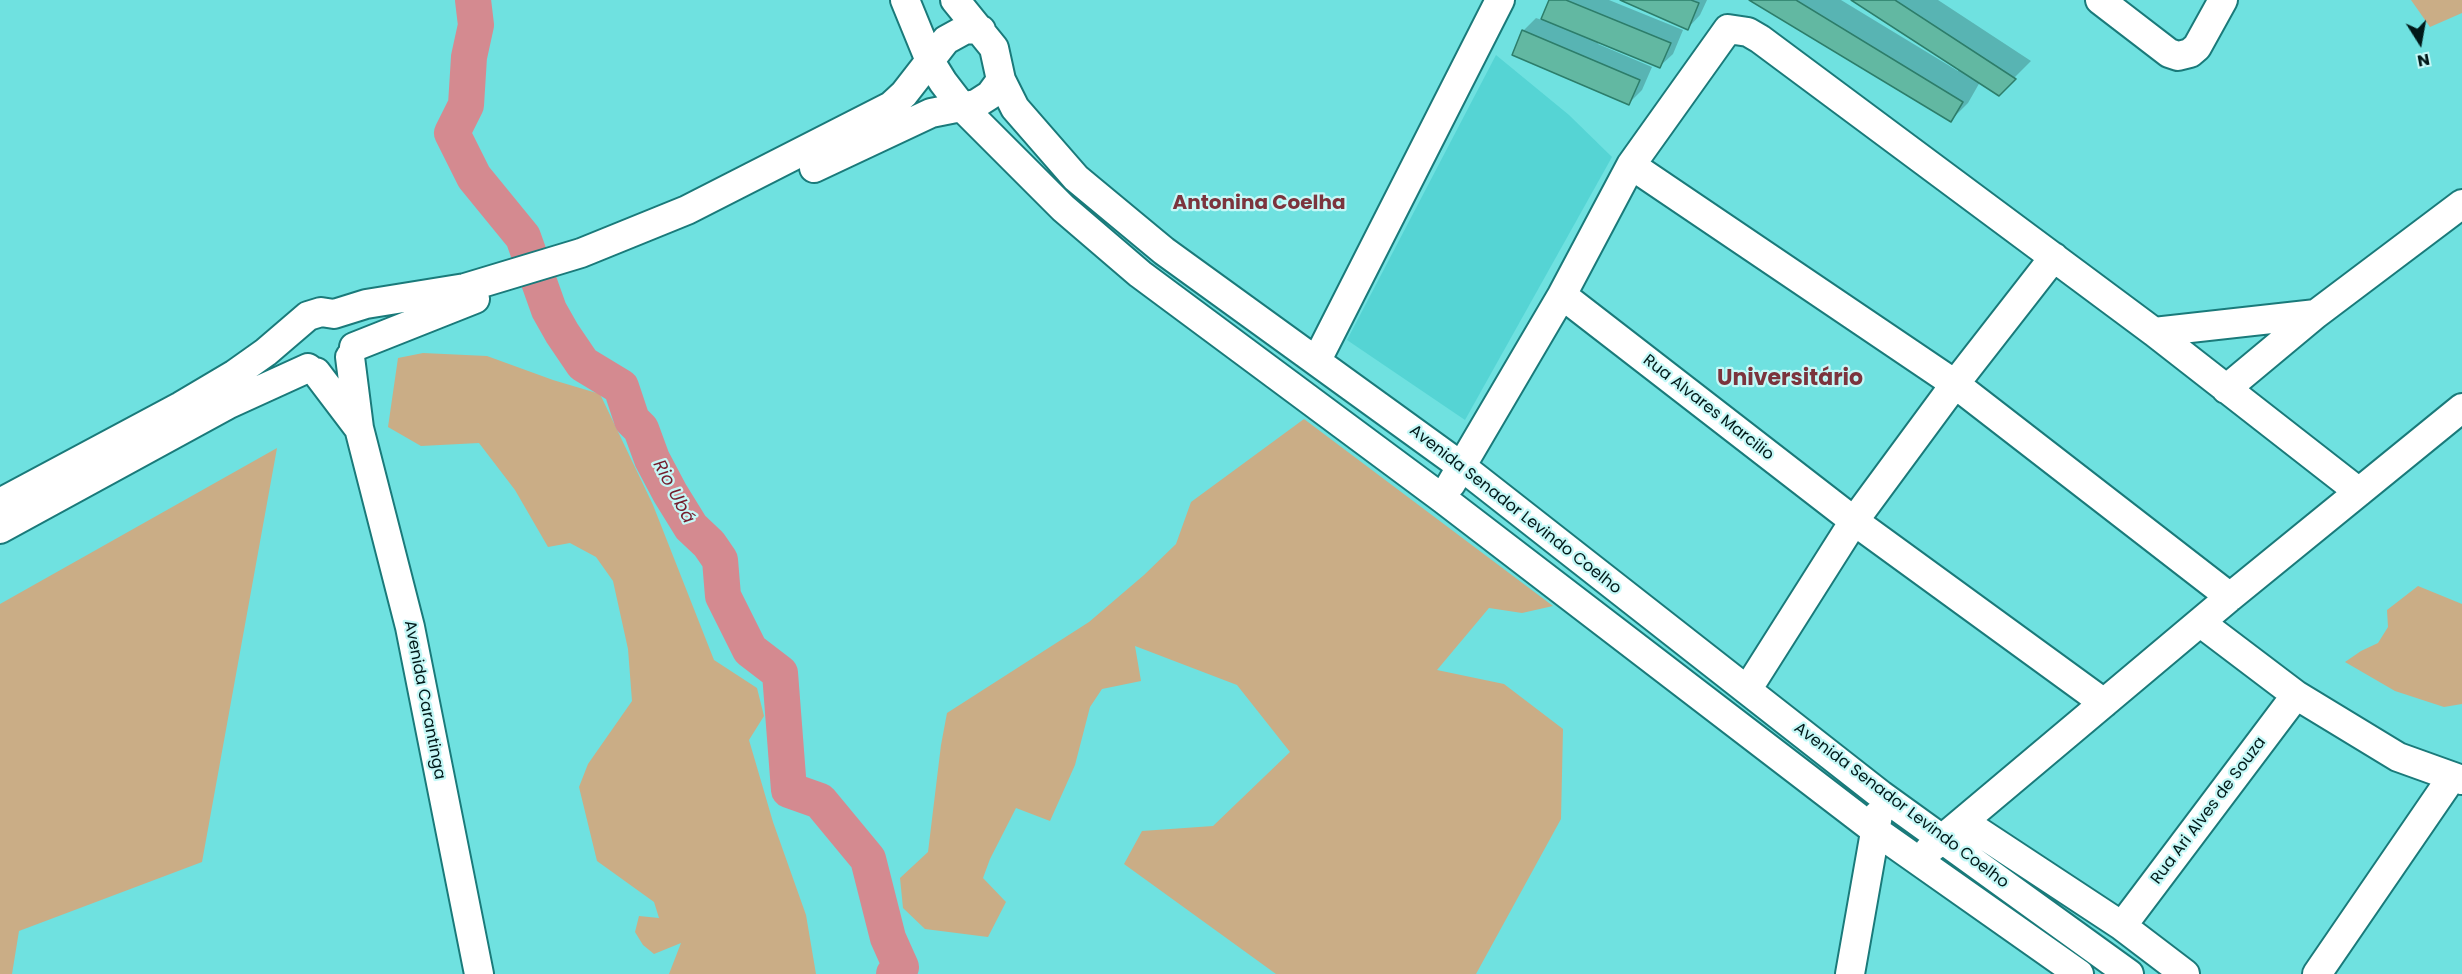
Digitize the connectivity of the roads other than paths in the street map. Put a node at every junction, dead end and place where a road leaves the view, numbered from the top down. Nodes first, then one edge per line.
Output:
1 (905, 0) edge
2 (955, 0) edge
3 (1500, 0) edge
4 (2100, 0) edge
5 (2223, 0) edge
6 (981, 30) junction
7 (930, 61) junction
8 (1001, 80) junction
9 (963, 108) junction
10 (1631, 165) junction
11 (2462, 204) edge
12 (2054, 257) junction
13 (583, 260) junction
14 (497, 284) junction
15 (1562, 295) junction
16 (334, 314) junction
17 (2316, 314) junction
18 (298, 324) junction
19 (2154, 332) junction
20 (352, 352) junction
21 (1317, 360) junction
22 (312, 370) junction
23 (1955, 384) junction
24 (2226, 388) junction
25 (2462, 408) edge
26 (358, 428) junction
27 (1461, 466) junction
28 (2359, 492) junction
29 (1443, 499) junction
30 (0, 503) edge
31 (1854, 521) junction
32 (0, 529) edge
33 (2230, 597) junction
34 (2201, 623) junction
35 (1747, 690) junction
36 (2296, 695) junction
37 (2104, 703) junction
38 (2457, 779) edge
39 (1881, 795) junction
40 (1954, 830) junction
41 (1876, 831) junction
42 (1917, 858) junction
43 (2122, 926) junction
44 (479, 974) edge
45 (1850, 974) edge
46 (2079, 974) edge
47 (2129, 974) edge
48 (2185, 974) edge
49 (2317, 974) edge

1 - 7 street
2 - 6 street, Avenida Senador Levindo Coelho
3 - 21 street
4 - 5 street
6 - 7 street
6 - 8 street, Avenida Senador Levindo Coelho
7 - 9 street
7 - 13 street
8 - 9 street
8 - 21 street, Avenida Senador Levindo Coelho
9 - 13 street
9 - 29 street
10 - 12 street
10 - 15 street
10 - 23 street
11 - 17 street
12 - 19 street
12 - 23 street
13 - 14 street
14 - 16 street
14 - 20 street
15 - 27 street
15 - 31 street, Rua Alvares Marcilio
16 - 18 street
16 - 20 street
17 - 19 street
17 - 24 street
18 - 22 street
18 - 30 street
19 - 24 street
20 - 22 street
20 - 26 street, Avenida Carantinga
21 - 27 street, Avenida Senador Levindo Coelho
22 - 26 street, Avenida Carantinga
22 - 32 street
23 - 31 street
23 - 33 street
24 - 28 street
25 - 28 street
26 - 44 street, Avenida Carantinga
27 - 29 street
27 - 35 street, Avenida Senador Levindo Coelho
28 - 33 street
29 - 41 street
31 - 35 street
31 - 37 street, Rua Alvares Marcilio
33 - 34 street
34 - 36 street
34 - 37 street
35 - 39 street, Avenida Senador Levindo Coelho
36 - 38 street
36 - 43 street, Rua Ari Alves de Souza
37 - 40 street
38 - 49 street
39 - 40 street, Avenida Senador Levindo Coelho
39 - 41 street
40 - 42 street
40 - 43 street
40 - 47 street, Avenida Senador Levindo Coelho
41 - 42 street
41 - 45 street
42 - 46 street
43 - 48 street

